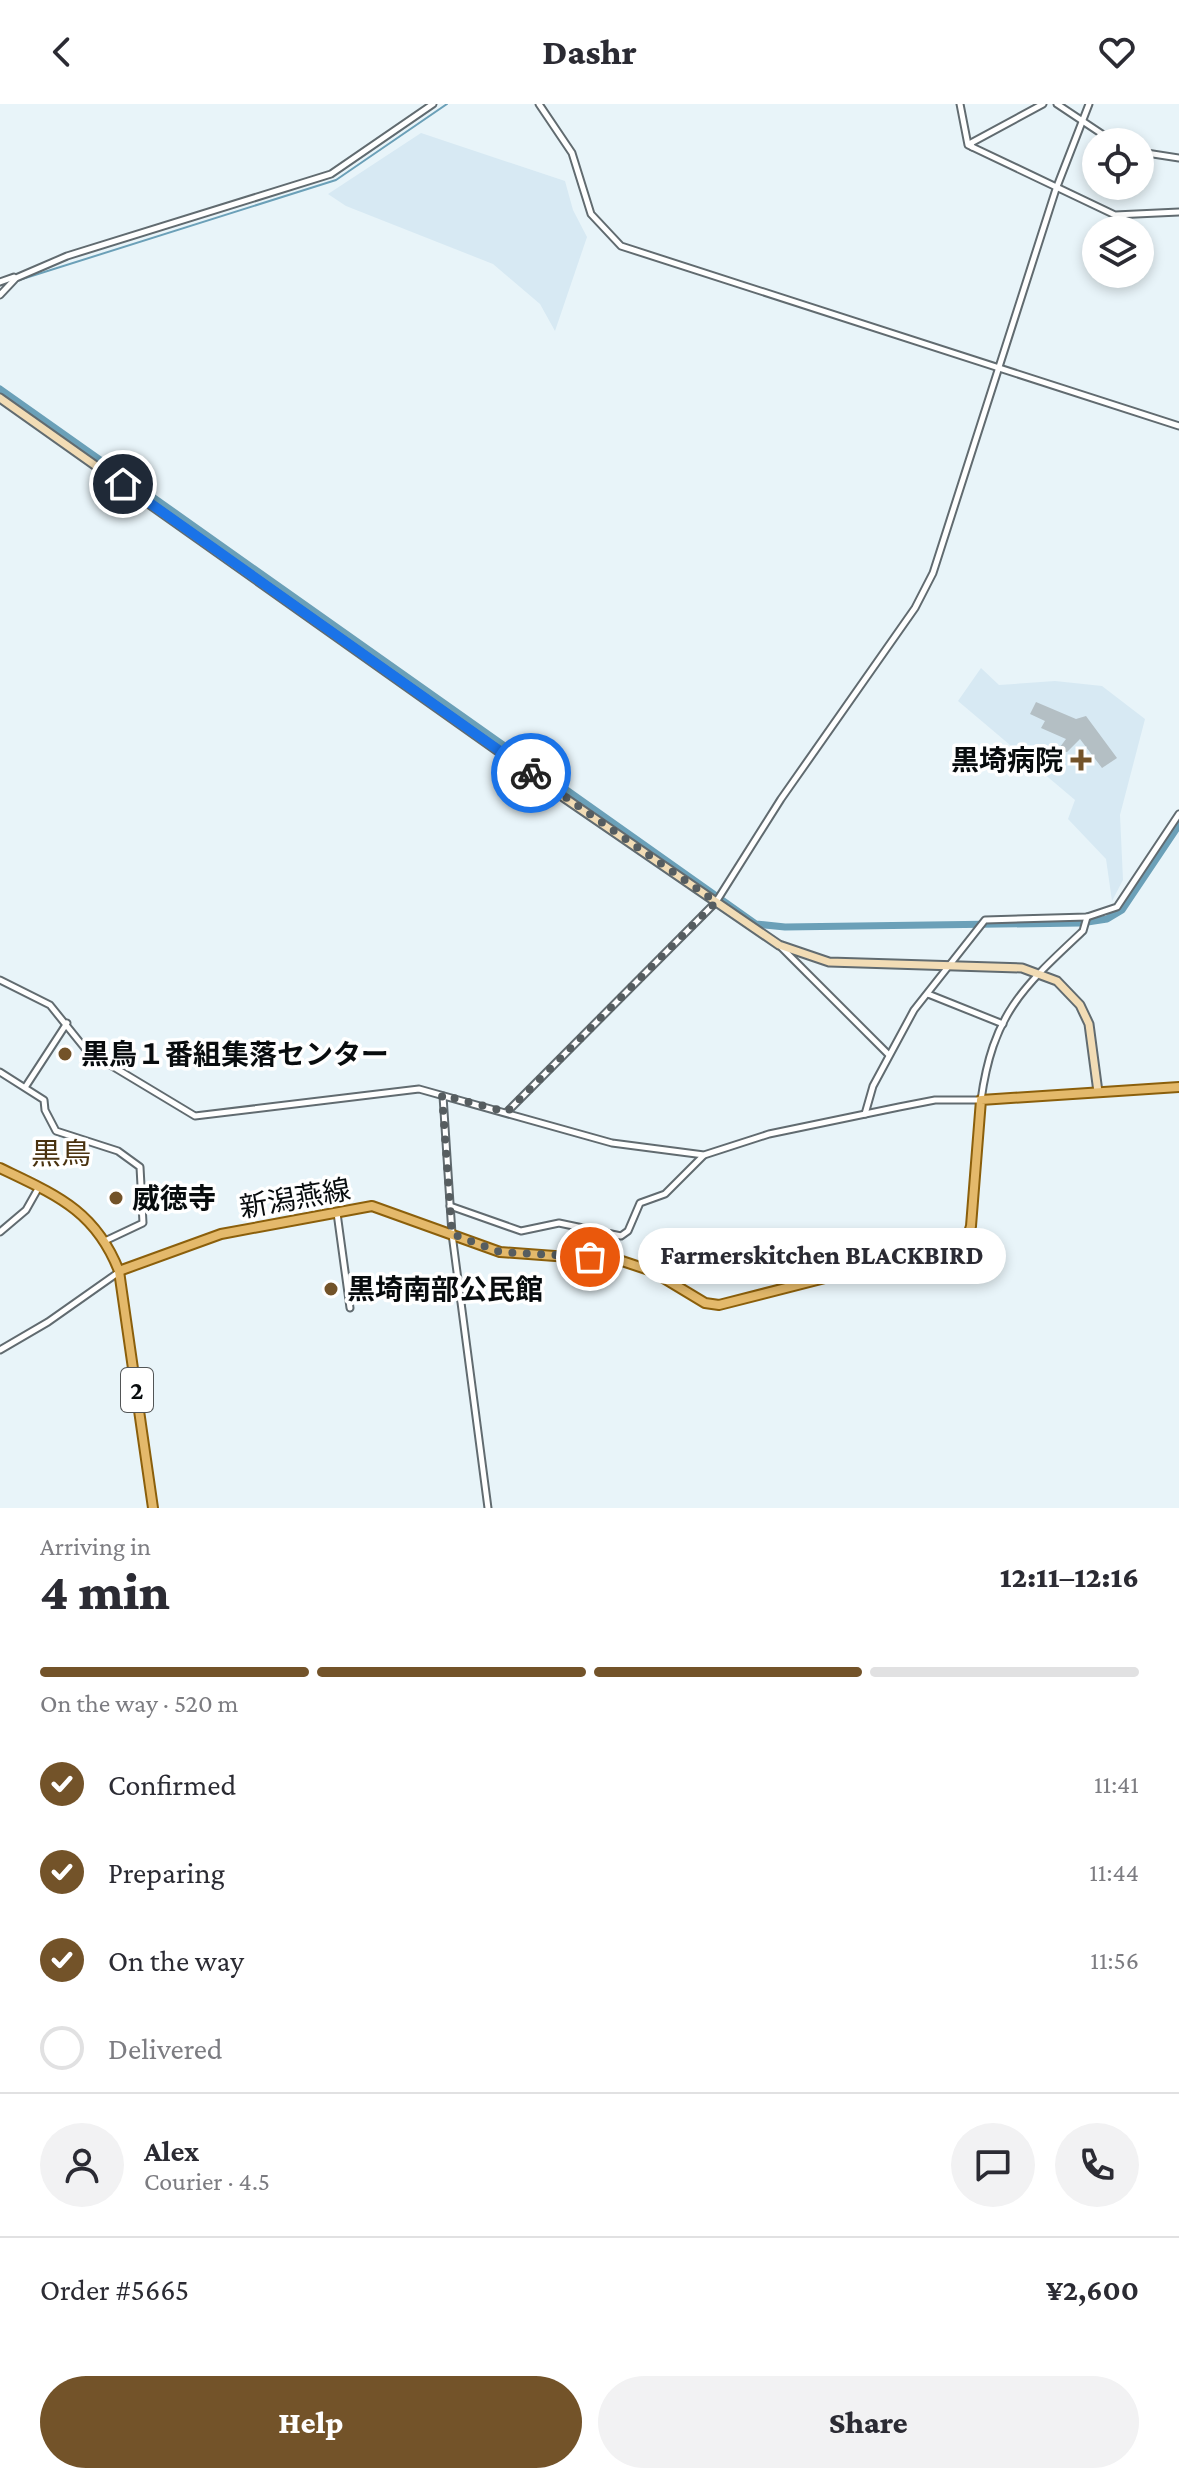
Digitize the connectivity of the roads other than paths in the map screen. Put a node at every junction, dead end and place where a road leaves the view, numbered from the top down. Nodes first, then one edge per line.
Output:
1 (433, 104) edge
2 (539, 104) edge
3 (960, 104) edge
4 (1043, 104) edge
5 (1057, 104) edge
6 (1089, 104) edge
7 (1079, 122) junction
8 (1090, 128) edge
9 (972, 148) junction
10 (1154, 154) edge
11 (1179, 158) edge
12 (1056, 189) junction
13 (1179, 212) edge
14 (27, 273) junction
15 (0, 282) edge
16 (2, 293) edge
17 (1000, 367) junction
18 (0, 398) edge
19 (1179, 426) edge
20 (1179, 814) edge
21 (716, 902) junction
22 (1087, 917) junction
23 (779, 945) junction
24 (949, 967) junction
25 (1040, 972) junction
26 (0, 980) edge
27 (928, 994) junction
28 (67, 1023) junction
29 (1003, 1024) junction
30 (888, 1054) junction
31 (0, 1072) edge
32 (26, 1086) junction
33 (1179, 1087) edge
34 (1098, 1092) junction
35 (442, 1095) junction
36 (981, 1100) junction
37 (507, 1112) junction
38 (864, 1115) junction
39 (704, 1155) junction
40 (0, 1168) edge
41 (39, 1187) junction
42 (450, 1206) junction
43 (337, 1212) junction
44 (0, 1232) edge
45 (452, 1234) junction
46 (107, 1240) junction
47 (119, 1271) junction
48 (350, 1308) dead end
49 (0, 1350) edge
50 (153, 1508) edge
51 (488, 1508) edge

1 - 14 street
2 - 17 street
3 - 9 street
4 - 9 street
5 - 7 street
6 - 7 street
7 - 8 street
7 - 12 street
9 - 12 street
10 - 11 street
12 - 13 street
12 - 17 street
14 - 15 street
14 - 16 street
17 - 19 street
17 - 21 street
18 - 21 street
20 - 22 street
21 - 23 street
21 - 37 street
22 - 24 street
22 - 25 street
23 - 24 street
23 - 30 street
24 - 25 street
24 - 27 street
25 - 29 street
25 - 34 street
26 - 28 street
27 - 29 street
27 - 30 street
28 - 32 street
28 - 35 street
29 - 36 street
30 - 38 street
31 - 32 street
32 - 46 street
33 - 34 main road
34 - 36 main road
35 - 37 street
35 - 42 street
36 - 38 street
36 - 45 main road, 新潟燕線
37 - 39 street
38 - 39 street
39 - 42 street
40 - 41 main road, 2
41 - 44 street
41 - 46 main road, 2
42 - 45 street
43 - 45 main road, 新潟燕線
43 - 47 main road, 新潟燕線
43 - 48 street
45 - 51 street
46 - 47 main road, 2
47 - 49 street
47 - 50 main road, 2

